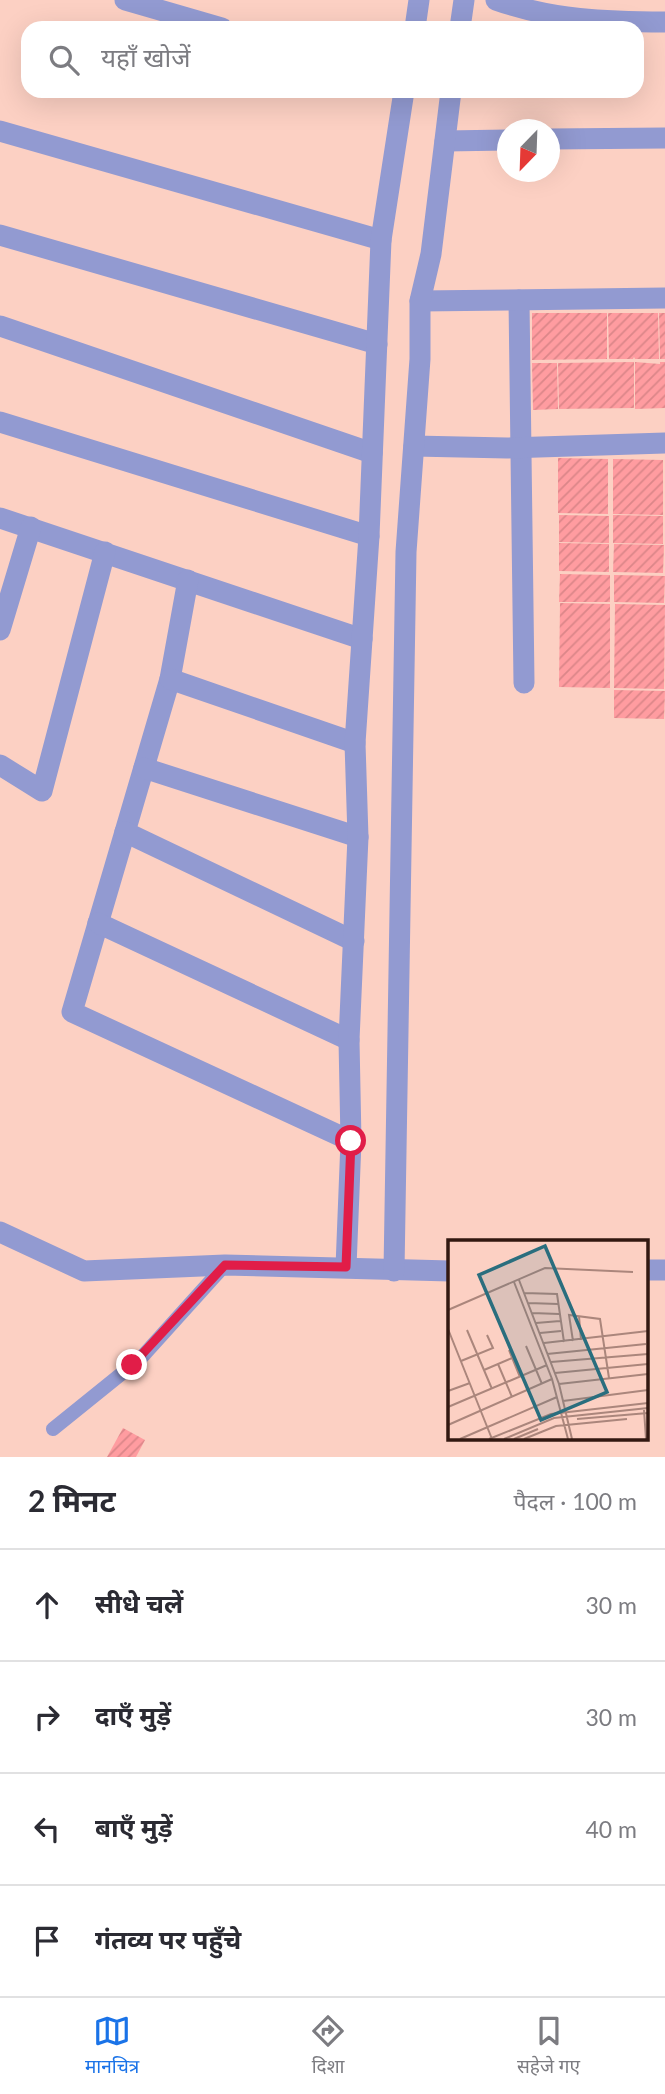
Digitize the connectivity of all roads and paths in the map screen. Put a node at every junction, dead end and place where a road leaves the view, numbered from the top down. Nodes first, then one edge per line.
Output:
1 (125, 0) edge
2 (419, 0) edge
3 (464, 0) edge
4 (496, 0) edge
5 (198, 21) edge
6 (416, 21) edge
7 (461, 21) edge
8 (592, 21) edge
9 (644, 22) edge
10 (665, 22) edge
11 (403, 98) edge
12 (450, 98) edge
13 (0, 131) edge
14 (665, 138) edge
15 (560, 139) edge
16 (497, 140) edge
17 (445, 141) junction
18 (0, 234) edge
19 (381, 240) junction
20 (665, 298) edge
21 (519, 300) junction
22 (420, 301) junction
23 (0, 326) edge
24 (377, 344) junction
25 (0, 422) edge
26 (665, 443) edge
27 (414, 446) junction
28 (523, 447) junction
29 (372, 453) junction
30 (0, 518) edge
31 (31, 527) junction
32 (369, 536) junction
33 (105, 552) junction
34 (188, 580) junction
35 (0, 630) edge
36 (362, 639) junction
37 (170, 679) junction
38 (524, 683) dead end
39 (355, 743) junction
40 (0, 765) edge
41 (144, 768) junction
42 (125, 832) junction
43 (358, 837) junction
44 (98, 923) junction
45 (354, 941) junction
46 (349, 1040) junction
47 (351, 1141) junction
48 (0, 1232) edge
49 (225, 1265) junction
50 (346, 1267) junction
51 (394, 1271) junction
52 (448, 1271) edge
53 (53, 1429) dead end

1 - 5 street
2 - 6 street
3 - 7 street
4 - 8 street
9 - 10 street
11 - 19 street
12 - 17 street
13 - 19 street
14 - 15 street
16 - 17 street
17 - 22 street
18 - 24 street
19 - 24 street
20 - 21 street
21 - 22 street
21 - 28 street
22 - 27 street
23 - 29 street
24 - 29 street
25 - 32 street
26 - 28 street
27 - 28 street
27 - 51 street
28 - 38 street
29 - 32 street
30 - 31 street
31 - 33 street
31 - 35 street
32 - 36 street
33 - 34 street
33 - 40 street
34 - 36 street
34 - 37 street
36 - 39 street
37 - 39 street
37 - 41 street
39 - 43 street
41 - 42 street
41 - 43 street
42 - 44 street
42 - 45 street
43 - 45 street
44 - 46 street
44 - 47 street
45 - 46 street
46 - 47 street
47 - 50 street
48 - 49 street
49 - 50 street
49 - 53 lane
50 - 51 street
51 - 52 street

